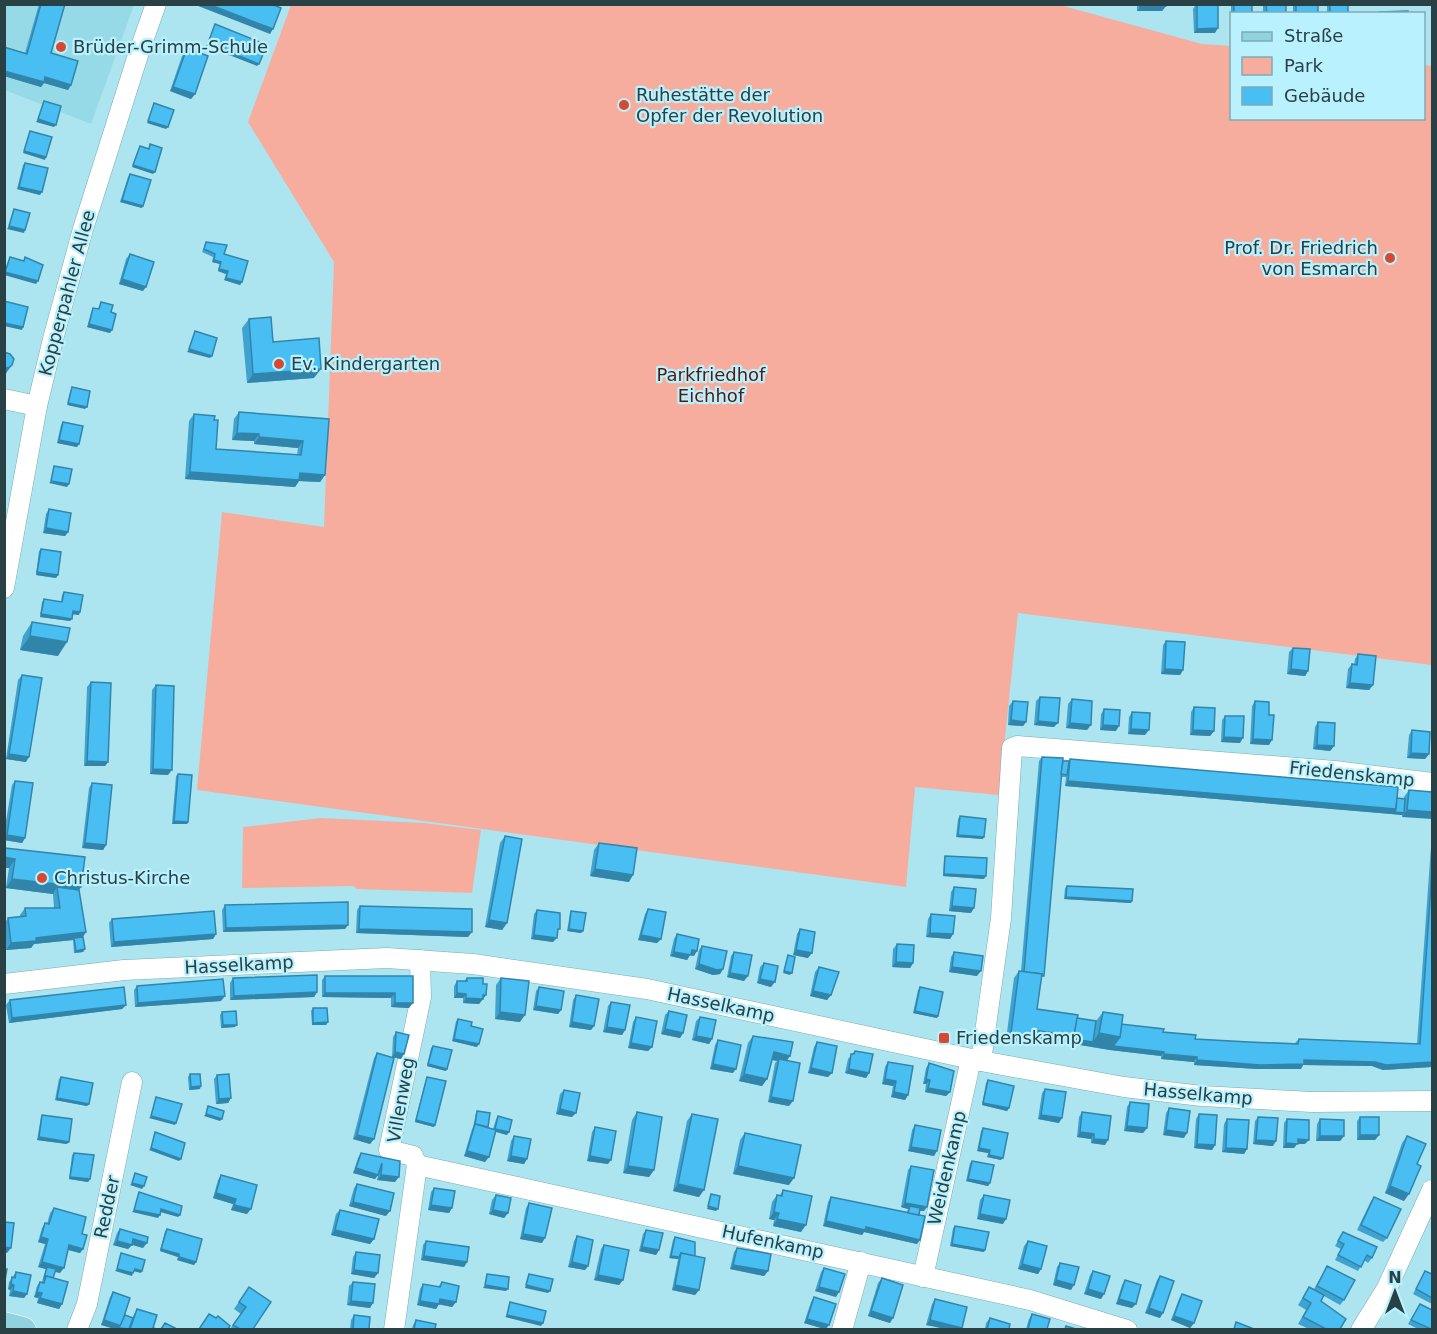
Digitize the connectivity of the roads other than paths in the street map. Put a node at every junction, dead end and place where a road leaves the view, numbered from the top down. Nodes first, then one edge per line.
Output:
1 (156, 4) edge
2 (4, 399) edge
3 (37, 406) junction
4 (4, 588) edge
5 (1432, 783) edge
6 (420, 960) junction
7 (4, 984) edge
8 (976, 1060) junction
9 (132, 1082) dead end
10 (1432, 1101) edge
11 (417, 1165) junction
12 (1432, 1190) edge
13 (861, 1262) junction
14 (923, 1277) junction
15 (4, 1325) edge
16 (23, 1329) edge
17 (77, 1329) edge
18 (394, 1329) edge
19 (842, 1329) edge
20 (1127, 1329) edge
21 (1361, 1329) edge

1 - 3 street, Kopperpahler Allee
2 - 3 street
3 - 4 street, Kopperpahler Allee
5 - 8 street, Friedenskamp
6 - 7 street, Hasselkamp
6 - 8 street, Hasselkamp
6 - 11 street, Villenweg
8 - 10 street, Hasselkamp
8 - 14 street, Weidenkamp
9 - 17 street, Redder
11 - 13 street, Hufenkamp
11 - 18 street, Villenweg
12 - 21 street
13 - 14 street, Hufenkamp
13 - 19 street
14 - 20 street, Hufenkamp
15 - 16 main road

